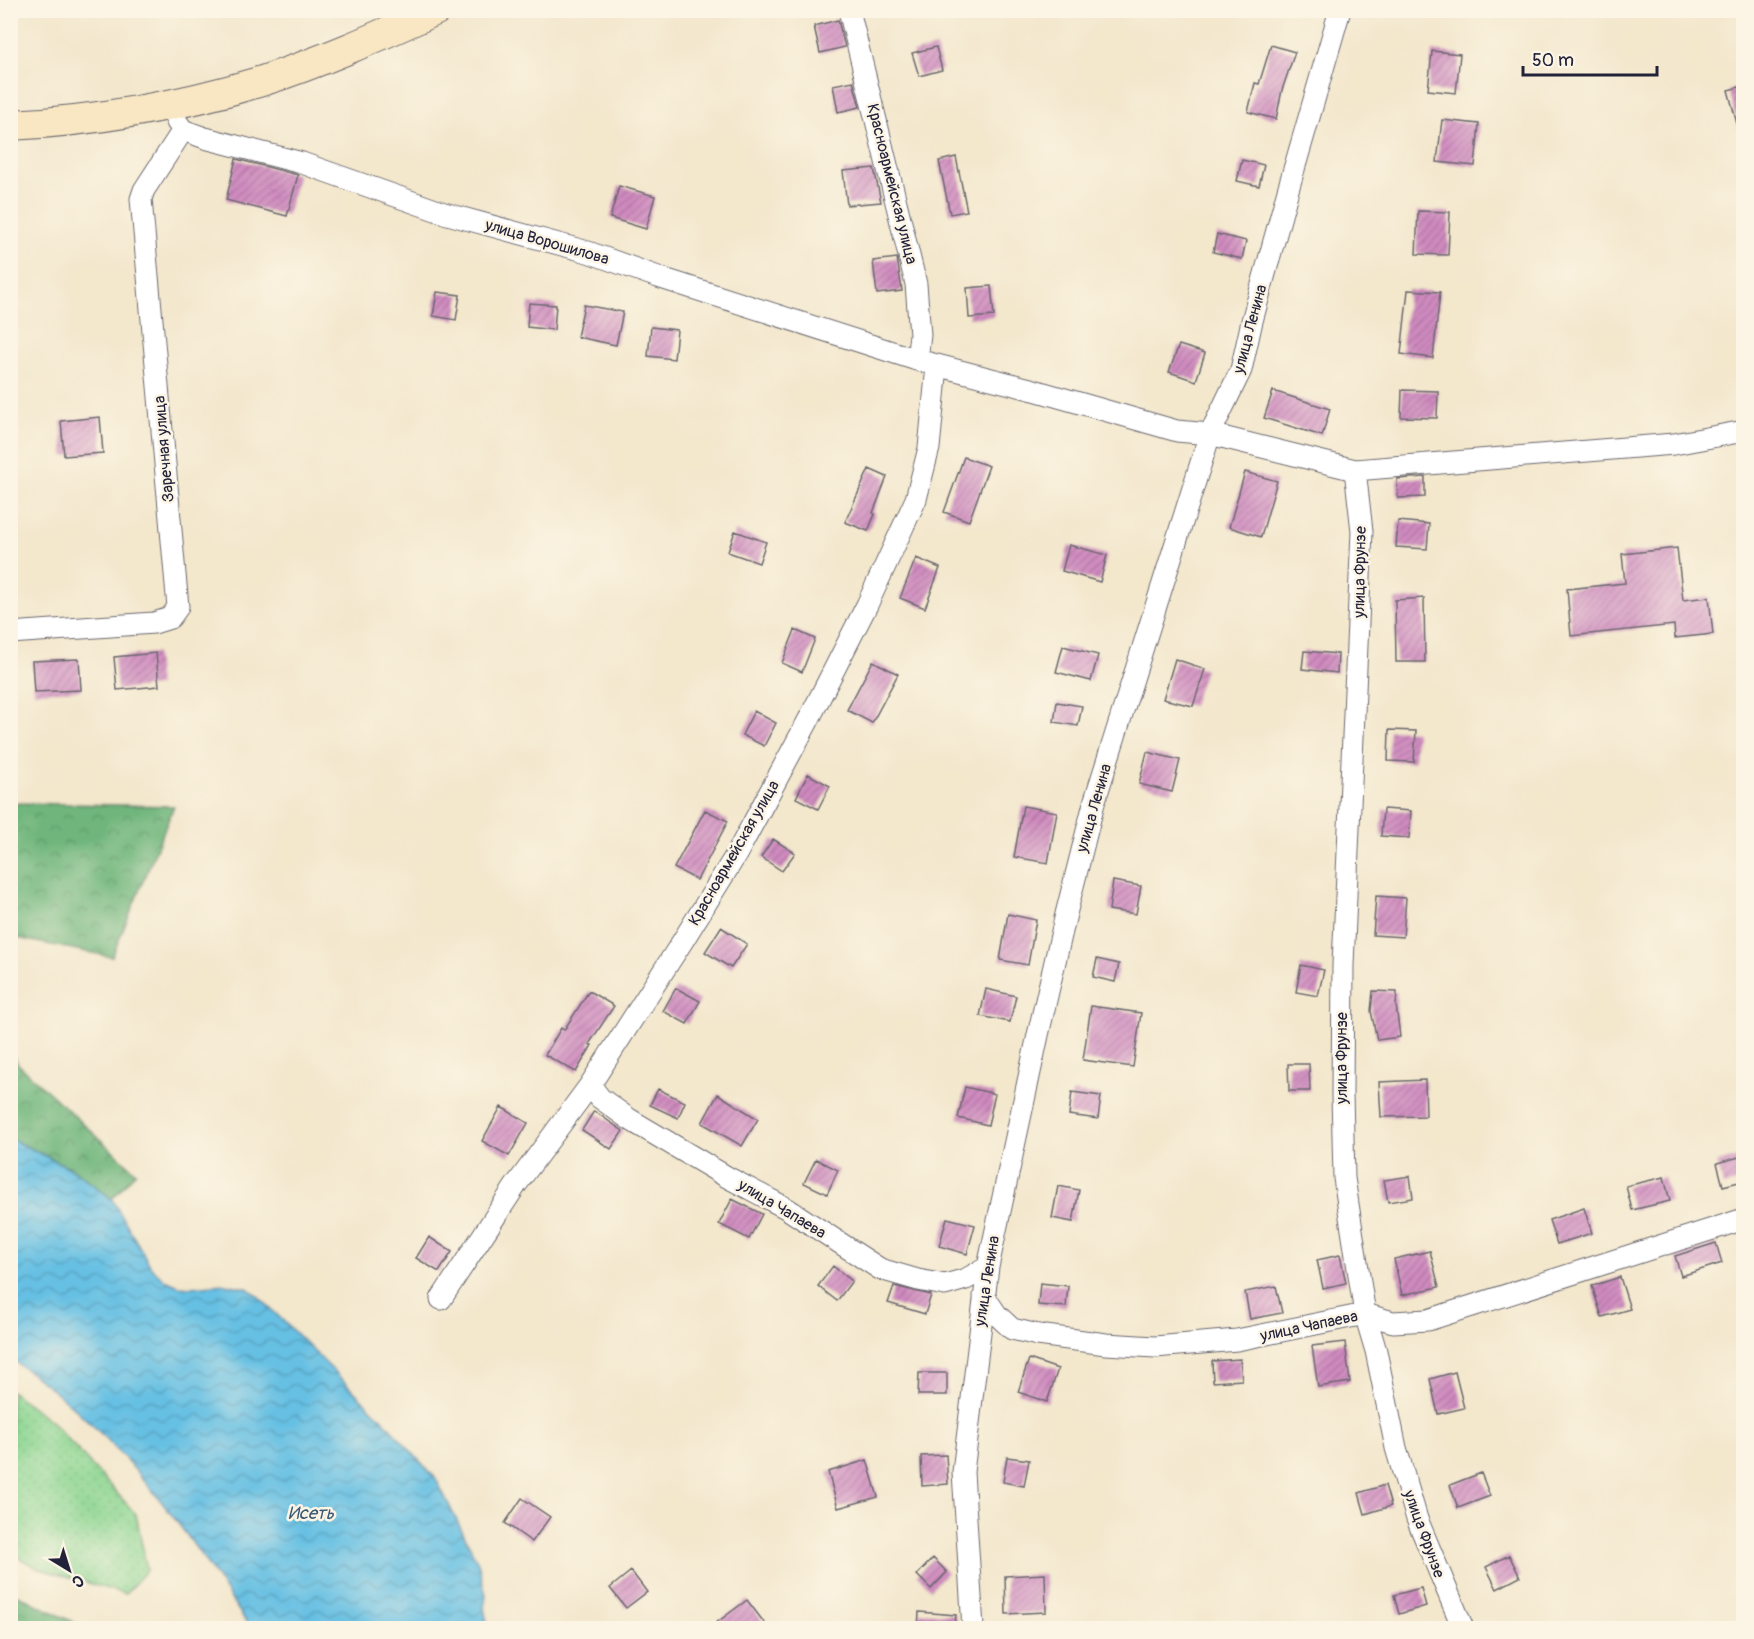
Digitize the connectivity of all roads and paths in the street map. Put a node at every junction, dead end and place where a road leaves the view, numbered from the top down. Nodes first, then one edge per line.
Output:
1 (436, 10) edge
2 (849, 10) edge
3 (1340, 10) edge
4 (178, 117) junction
5 (10, 125) edge
6 (927, 363) junction
7 (1743, 431) edge
8 (1210, 434) junction
9 (1355, 470) junction
10 (10, 633) edge
11 (590, 1085) junction
12 (1743, 1219) edge
13 (988, 1267) junction
14 (984, 1296) junction
15 (441, 1299) dead end
16 (1365, 1314) junction
17 (973, 1629) edge
18 (1463, 1629) edge

1 - 4 main road
2 - 6 street, Красноармейская улица
3 - 8 street, улица Ленина
4 - 5 main road
4 - 6 street, улица Ворошилова
4 - 10 street, Заречная улица
6 - 8 street, улица Ворошилова
6 - 11 street, Красноармейская улица
7 - 9 street, улица Ворошилова
8 - 9 street, улица Ворошилова
8 - 13 street, улица Ленина
9 - 16 street, улица Фрунзе
11 - 13 street, улица Чапаева
11 - 15 street, Красноармейская улица
12 - 16 street, улица Чапаева
13 - 14 street, улица Ленина
14 - 16 street, улица Чапаева
14 - 17 street, улица Ленина
16 - 18 street, улица Фрунзе

